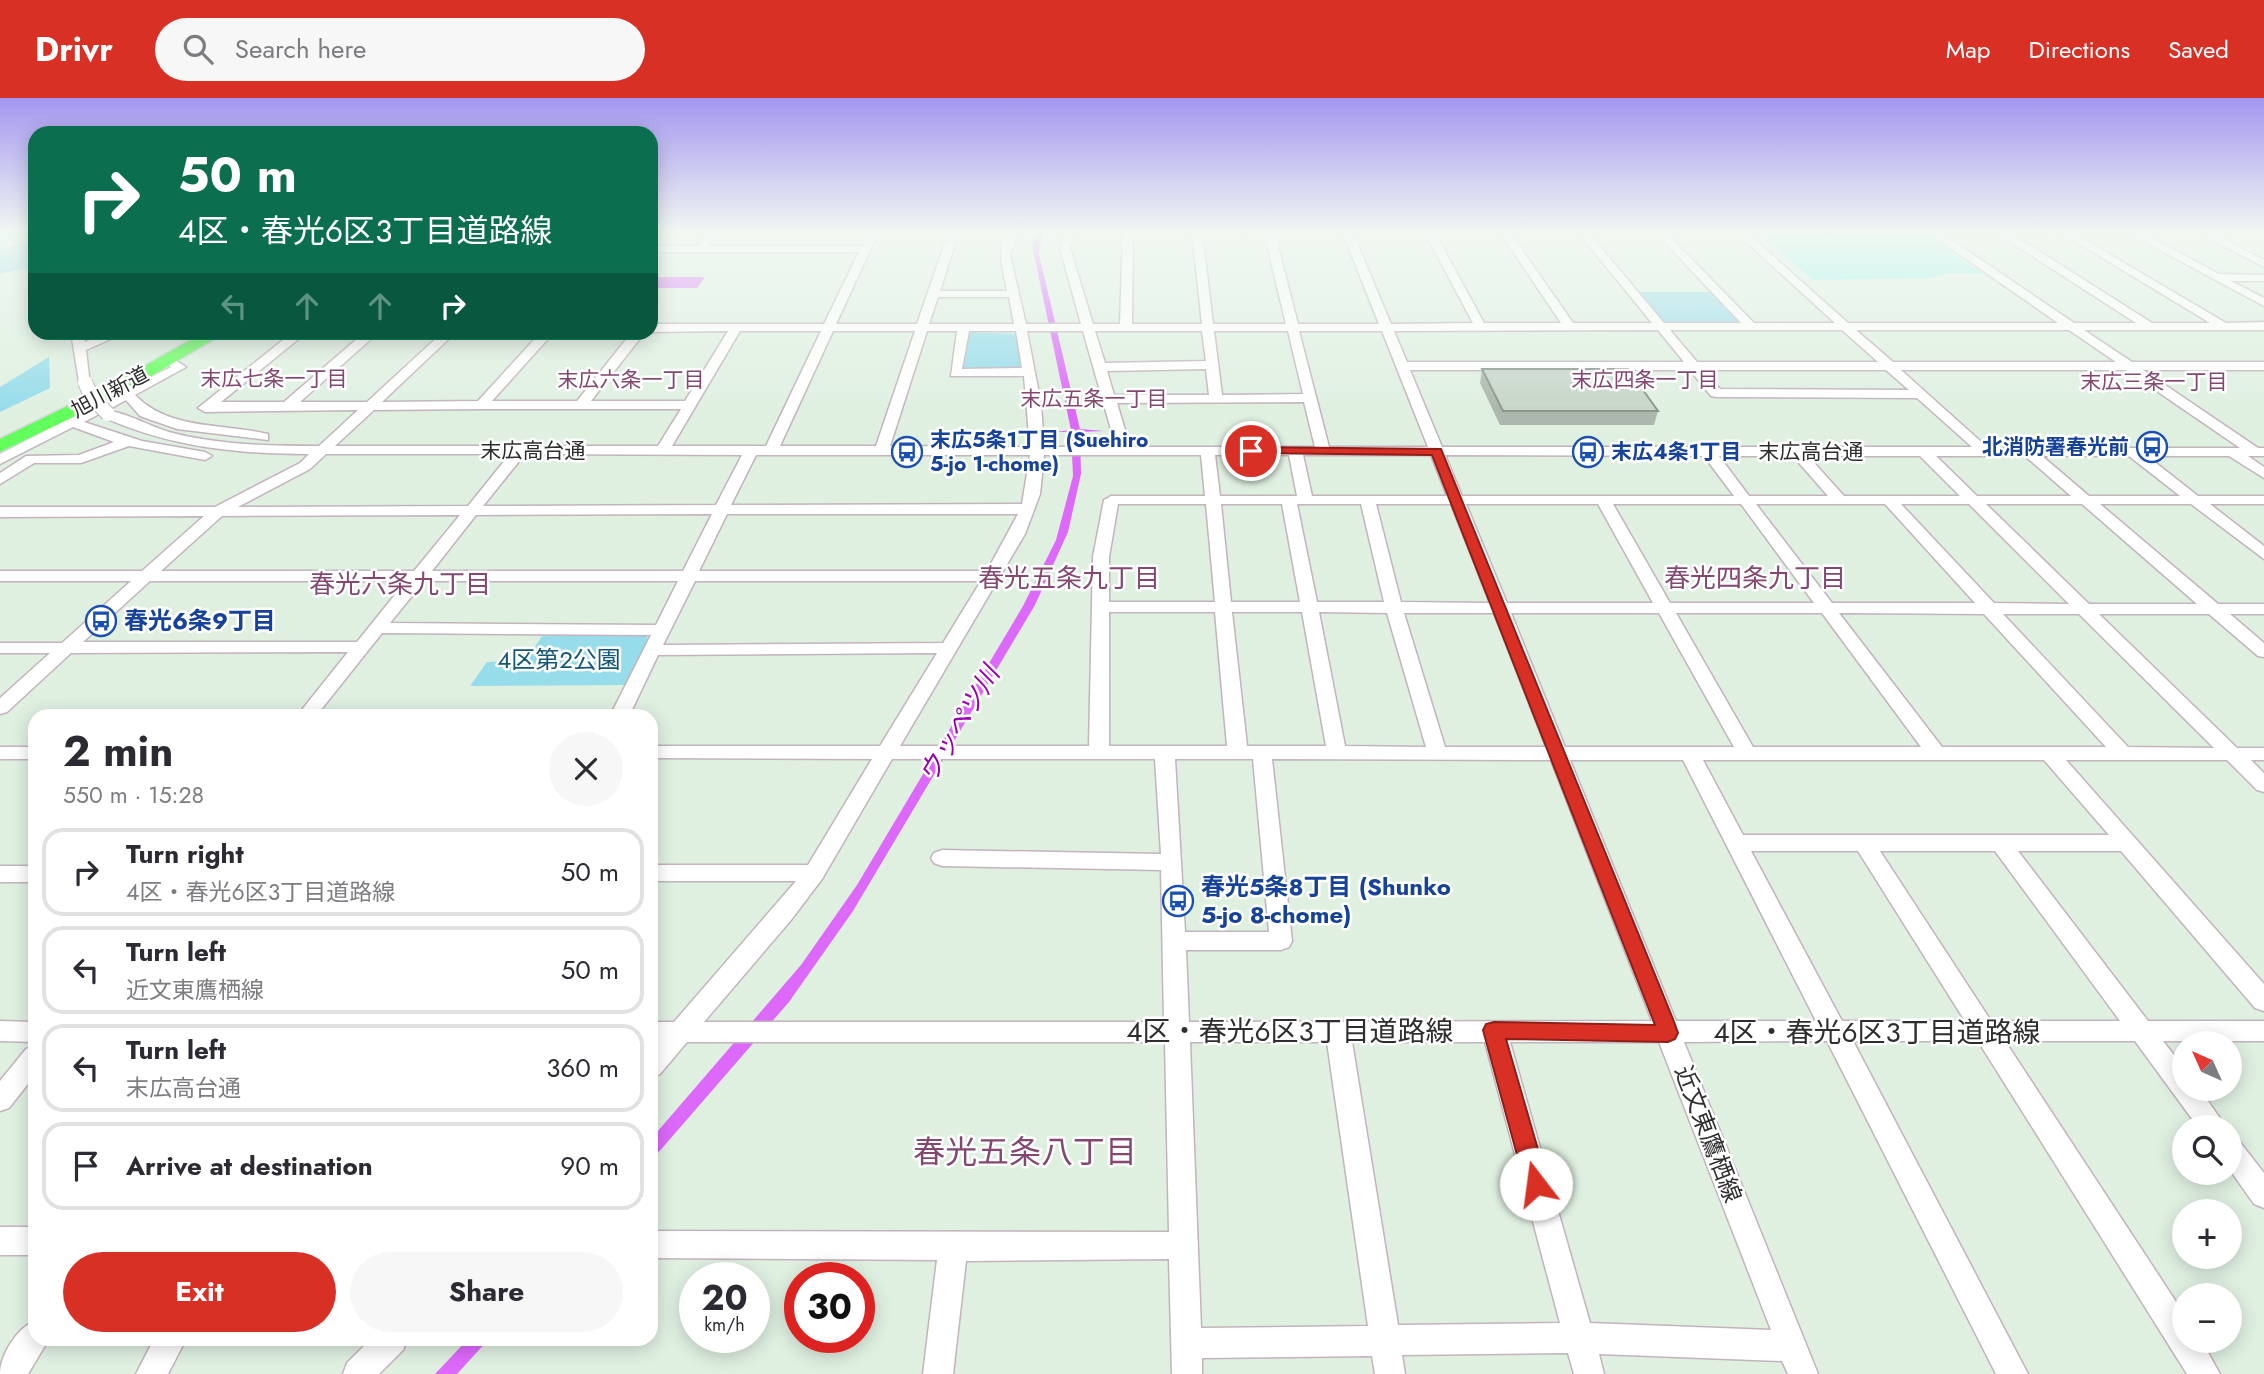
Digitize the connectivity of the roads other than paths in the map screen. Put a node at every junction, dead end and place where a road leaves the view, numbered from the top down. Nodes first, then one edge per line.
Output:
1 (847, 291) edge
2 (934, 291) edge
3 (1012, 291) edge
4 (1074, 291) edge
5 (1127, 291) edge
6 (1203, 291) edge
7 (1284, 291) edge
8 (1371, 291) edge
9 (1461, 291) edge
10 (1545, 291) edge
11 (1630, 291) edge
12 (1716, 291) edge
13 (1805, 291) edge
14 (2019, 291) edge
15 (2094, 291) edge
16 (2165, 291) edge
17 (2242, 291) edge
18 (933, 294) junction
19 (1013, 294) junction
20 (2264, 303) edge
21 (2071, 326) junction
22 (2150, 326) junction
23 (2225, 326) junction
24 (2264, 326) edge
25 (1126, 327) junction
26 (1206, 327) junction
27 (1846, 327) junction
28 (658, 328) edge
29 (736, 328) junction
30 (829, 328) junction
31 (922, 328) junction
32 (964, 328) junction
33 (1026, 328) junction
34 (1081, 328) junction
35 (1294, 328) junction
36 (1386, 328) junction
37 (1481, 328) junction
38 (1570, 328) junction
39 (1661, 328) junction
40 (1752, 328) junction
41 (78, 340) edge
42 (101, 340) edge
43 (182, 340) edge
44 (204, 340) edge
45 (291, 340) edge
46 (364, 340) edge
47 (442, 340) edge
48 (541, 340) edge
49 (633, 340) edge
50 (79, 349) junction
51 (169, 360) junction
52 (1211, 365) junction
53 (1401, 366) junction
54 (1693, 366) junction
55 (1889, 366) junction
56 (2130, 366) junction
57 (2264, 366) edge
58 (1099, 367) junction
59 (1028, 372) junction
60 (1920, 394) junction
61 (129, 396) junction
62 (1310, 398) junction
63 (1109, 399) junction
64 (1216, 399) junction
65 (581, 405) junction
66 (688, 405) junction
67 (208, 406) junction
68 (287, 406) junction
69 (374, 406) junction
70 (481, 406) junction
71 (74, 423) junction
72 (182, 426) junction
73 (0, 434) edge
74 (124, 443) junction
75 (0, 446) edge
76 (327, 449) junction
77 (520, 451) junction
78 (662, 451) junction
79 (751, 451) junction
80 (771, 451) junction
81 (881, 451) junction
82 (1045, 451) junction
83 (1124, 451) junction
84 (1208, 451) junction
85 (1295, 451) junction
86 (1323, 451) junction
87 (1436, 451) junction
88 (1984, 451) junction
89 (2028, 451) junction
90 (1708, 452) junction
91 (1797, 452) junction
92 (1923, 452) junction
93 (2133, 452) junction
94 (2232, 452) junction
95 (2259, 452) edge
96 (0, 460) edge
97 (2264, 474) edge
98 (0, 480) edge
99 (1367, 499) junction
100 (2087, 499) junction
101 (1215, 500) junction
102 (1297, 500) junction
103 (1457, 500) junction
104 (1603, 500) junction
105 (1745, 500) junction
106 (1840, 500) junction
107 (1889, 500) junction
108 (1973, 500) junction
109 (2196, 500) junction
110 (2264, 500) edge
111 (472, 508) junction
112 (1026, 509) junction
113 (218, 511) junction
114 (721, 511) junction
115 (0, 512) edge
116 (2264, 554) edge
117 (148, 574) junction
118 (0, 576) edge
119 (419, 576) junction
120 (689, 576) junction
121 (994, 576) junction
122 (1100, 607) junction
123 (1223, 608) junction
124 (1308, 608) junction
125 (1394, 608) junction
126 (1501, 609) junction
127 (2214, 609) junction
128 (2264, 609) edge
129 (1665, 610) junction
130 (1827, 610) junction
131 (1991, 610) junction
132 (2085, 610) junction
133 (376, 628) junction
134 (661, 630) junction
135 (68, 647) junction
136 (360, 647) junction
137 (0, 648) edge
138 (949, 648) junction
139 (652, 650) junction
140 (2264, 652) edge
141 (0, 708) edge
142 (311, 709) edge
143 (622, 709) edge
144 (658, 752) edge
145 (0, 753) edge
146 (28, 753) edge
147 (895, 753) junction
148 (1099, 753) junction
149 (1557, 753) junction
150 (1936, 753) junction
151 (1165, 754) junction
152 (1337, 754) junction
153 (1438, 754) junction
154 (1690, 754) junction
155 (2050, 754) junction
156 (2123, 754) junction
157 (2233, 754) junction
158 (2264, 754) edge
159 (1238, 755) junction
160 (1262, 755) junction
161 (1748, 755) junction
162 (2264, 785) edge
163 (1863, 842) junction
164 (2127, 842) junction
165 (2001, 843) junction
166 (1736, 844) junction
167 (942, 858) dead end
168 (1172, 862) junction
169 (658, 873) edge
170 (814, 873) junction
171 (0, 874) edge
172 (28, 874) edge
173 (1174, 941) junction
174 (2264, 1002) edge
175 (1494, 1030) junction
176 (2140, 1030) junction
177 (0, 1031) edge
178 (1175, 1031) junction
179 (1985, 1031) junction
180 (2264, 1031) edge
181 (28, 1032) edge
182 (658, 1032) edge
183 (695, 1032) junction
184 (1338, 1032) junction
185 (1833, 1032) junction
186 (1668, 1033) junction
187 (658, 1061) edge
188 (28, 1065) edge
189 (0, 1100) edge
190 (2204, 1115) edge
191 (2242, 1165) edge
192 (2264, 1195) edge
193 (0, 1241) edge
194 (28, 1241) edge
195 (658, 1244) edge
196 (1184, 1245) junction
197 (953, 1247) junction
198 (1579, 1338) junction
199 (1187, 1343) junction
200 (1385, 1343) junction
201 (28, 1346) edge
202 (168, 1346) edge
203 (385, 1346) edge
204 (1797, 1360) edge
205 (10, 1374) edge
206 (151, 1374) edge
207 (358, 1374) edge
208 (938, 1374) edge
209 (1187, 1374) edge
210 (1390, 1374) edge
211 (1589, 1374) edge
212 (2013, 1374) edge
213 (2205, 1374) edge

1 - 30 street
2 - 18 street
3 - 19 street
4 - 34 street
5 - 25 street
6 - 26 street
7 - 35 street
8 - 36 street, 近文東鷹栖線
9 - 37 street
10 - 38 street
11 - 39 street
12 - 40 street
13 - 27 street
14 - 21 street
15 - 22 street
16 - 23 street
17 - 20 street
18 - 19 street
18 - 31 street
19 - 33 street
21 - 22 street
21 - 27 street
21 - 56 street
22 - 23 street
23 - 24 street
25 - 26 street
25 - 34 street
26 - 35 street
26 - 52 street
27 - 40 street
27 - 55 street
28 - 29 street
29 - 30 street
29 - 66 street
30 - 31 street
30 - 80 street
31 - 32 street
31 - 81 street
32 - 33 street
32 - 59 street
33 - 34 street
33 - 59 street
34 - 58 street
35 - 36 street
35 - 62 street
36 - 37 street
36 - 53 street, 近文東鷹栖線
37 - 38 street
38 - 39 street
39 - 40 street
39 - 54 street
41 - 50 street, 末広高台通
42 - 50 street
43 - 73 highway, 旭川新道
44 - 51 highway, 旭川新道
45 - 67 street
46 - 68 street
47 - 69 street
48 - 70 street
49 - 65 street
50 - 76 street, 末広高台通, bridge
51 - 61 street
51 - 75 highway, 旭川新道
52 - 58 street
52 - 64 street
53 - 54 street
53 - 87 street, 近文東鷹栖線
54 - 55 street
54 - 60 street
55 - 56 street
55 - 60 street
56 - 57 street
56 - 95 street
58 - 63 street
59 - 82 street
60 - 88 street
61 - 71 street
61 - 72 street
62 - 64 street
62 - 86 street
63 - 64 street
63 - 83 street
65 - 66 street
65 - 70 street
66 - 78 street
67 - 68 street
67 - 72 street
68 - 69 street
69 - 70 street
69 - 76 street
71 - 74 street
71 - 96 street
72 - 76 street
74 - 76 street
74 - 98 street
76 - 77 street, 末広高台通
76 - 113 street
77 - 78 street, 末広高台通
77 - 111 street
78 - 79 street, 末広高台通
79 - 80 street, 末広高台通
79 - 114 street
80 - 81 street, 末広高台通
81 - 82 street, 末広高台通
82 - 83 street, 末広高台通
82 - 112 street
83 - 84 street, 末広高台通
84 - 85 street, 末広高台通
84 - 101 street
85 - 86 street, 末広高台通
85 - 102 street
86 - 87 street, 末広高台通
87 - 90 street, 末広高台通
87 - 103 street, 近文東鷹栖線
88 - 89 street, 末広高台通
88 - 92 street, 末広高台通
89 - 93 street, 末広高台通
89 - 100 street
90 - 91 street, 末広高台通
90 - 105 street
91 - 92 street, 末広高台通
91 - 106 street
92 - 108 street
93 - 94 street, 末広高台通
93 - 109 street
94 - 95 street, 末広高台通
94 - 97 street
99 - 102 street
99 - 103 street
99 - 125 street
100 - 108 street
100 - 109 street
100 - 127 street
101 - 102 street
101 - 122 street
101 - 123 street
102 - 124 street
103 - 104 street
103 - 126 street, 近文東鷹栖線
104 - 105 street
104 - 129 street
105 - 106 street
105 - 130 street
106 - 107 street
107 - 108 street
107 - 131 street
108 - 132 street
109 - 110 street
109 - 116 street
111 - 113 street
111 - 114 street
111 - 119 street
112 - 114 street
112 - 121 street
113 - 115 street
113 - 117 street
114 - 120 street
117 - 118 street
117 - 119 street
117 - 135 street
119 - 120 street
119 - 133 street
120 - 121 street
120 - 134 street
121 - 138 street
122 - 123 street
122 - 148 street
123 - 124 street
123 - 159 street
124 - 125 street
124 - 152 street
125 - 126 street
125 - 153 street
126 - 129 street
126 - 149 street, 近文東鷹栖線
127 - 128 street
127 - 132 street
127 - 140 street
129 - 130 street
129 - 161 street
130 - 131 street
130 - 150 street
131 - 132 street
131 - 156 street
132 - 157 street
133 - 134 street
133 - 136 street
134 - 139 street
135 - 136 street
135 - 137 street
135 - 141 street
136 - 142 street
138 - 139 street
138 - 147 street
139 - 143 street
144 - 147 street
145 - 146 street
147 - 148 street
147 - 170 street
148 - 151 street
149 - 153 street
149 - 154 street
149 - 186 street, 近文東鷹栖線
150 - 155 street
150 - 161 street
151 - 159 street
151 - 168 street
152 - 153 street
152 - 160 street
154 - 161 street
154 - 166 street
155 - 156 street
155 - 164 street
156 - 157 street
157 - 158 street
157 - 162 street
159 - 160 street
160 - 173 street
163 - 165 street
163 - 166 street
163 - 179 street
164 - 165 street
164 - 174 street
165 - 176 street
166 - 185 street
167 - 168 street
168 - 173 street
169 - 170 street
170 - 183 street
171 - 172 street
173 - 178 street
175 - 184 street, 4区・春光6区3丁目道路線
175 - 186 street, 4区・春光6区3丁目道路線
175 - 198 street
176 - 179 street, 4区・春光6区3丁目道路線
176 - 180 street, 4区・春光6区3丁目道路線
176 - 190 street
177 - 181 street
178 - 183 street, 4区・春光6区3丁目道路線
178 - 184 street, 4区・春光6区3丁目道路線
178 - 196 street
179 - 185 street, 4区・春光6区3丁目道路線
179 - 213 street
182 - 183 street, 4区・春光6区3丁目道路線
183 - 187 street
184 - 200 street
185 - 186 street, 4区・春光6区3丁目道路線
185 - 212 street
186 - 204 street, 近文東鷹栖線
188 - 189 street
191 - 192 street
193 - 194 street
195 - 197 street
196 - 197 street
196 - 199 street
197 - 208 street
198 - 200 street
198 - 204 street
198 - 211 street
199 - 200 street
199 - 209 street
200 - 210 street
201 - 205 street
202 - 206 street
203 - 207 street

